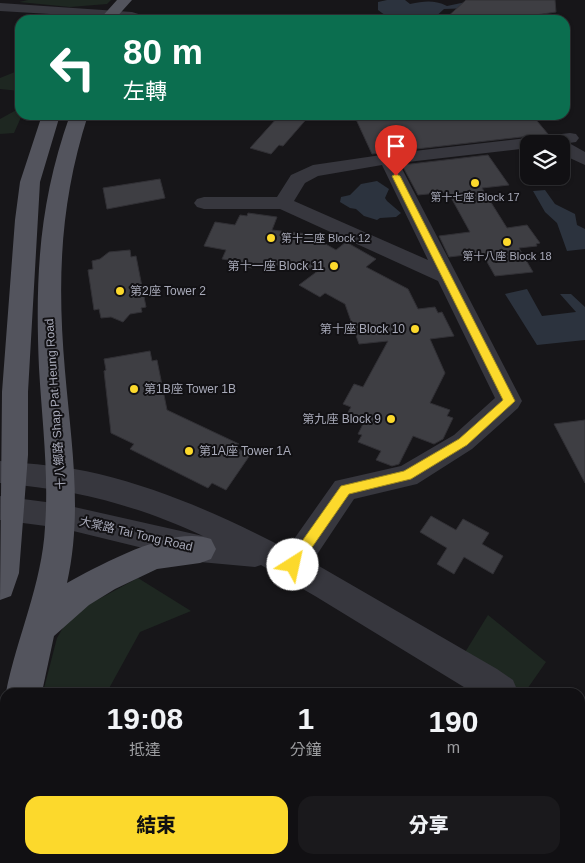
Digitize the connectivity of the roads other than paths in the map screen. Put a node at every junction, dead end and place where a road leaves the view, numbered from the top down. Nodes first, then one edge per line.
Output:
1 (125, 0) edge
2 (0, 8) edge
3 (33, 15) edge
4 (84, 15) edge
5 (110, 15) edge
6 (49, 120) edge
7 (76, 120) edge
8 (520, 146) edge
9 (570, 148) edge
10 (583, 155) edge
11 (388, 160) junction
12 (204, 203) dead end
13 (283, 203) junction
14 (448, 277) junction
15 (15, 392) junction
16 (0, 424) edge
17 (6, 472) edge
18 (60, 477) junction
19 (5, 508) edge
20 (61, 516) junction
21 (200, 549) junction
22 (283, 560) junction
23 (0, 585) edge
24 (40, 627) junction
25 (25, 688) edge
26 (495, 688) edge

1 - 5 main road
2 - 3 street
2 - 4 street
6 - 15 main road
7 - 18 main road, 十八鄉路 Shap Pat Heung Road
8 - 11 street
9 - 10 street
11 - 13 street
11 - 14 street
12 - 13 street
13 - 14 street
14 - 22 street
15 - 16 main road
15 - 17 main road
17 - 18 street, 大棠路 Tai Tong Road
17 - 19 main road
18 - 20 main road, 十八鄉路 Shap Pat Heung Road
18 - 22 street, 大棠路 Tai Tong Road
19 - 20 street, 大棠路 Tai Tong Road
19 - 23 main road
20 - 21 street, 大棠路 Tai Tong Road
20 - 24 main road, 十八鄉路 Shap Pat Heung Road
21 - 22 street, 大棠路 Tai Tong Road
21 - 24 main road
22 - 26 street, 大棠路 Tai Tong Road
24 - 25 main road, 十八鄉路 Shap Pat Heung Road

